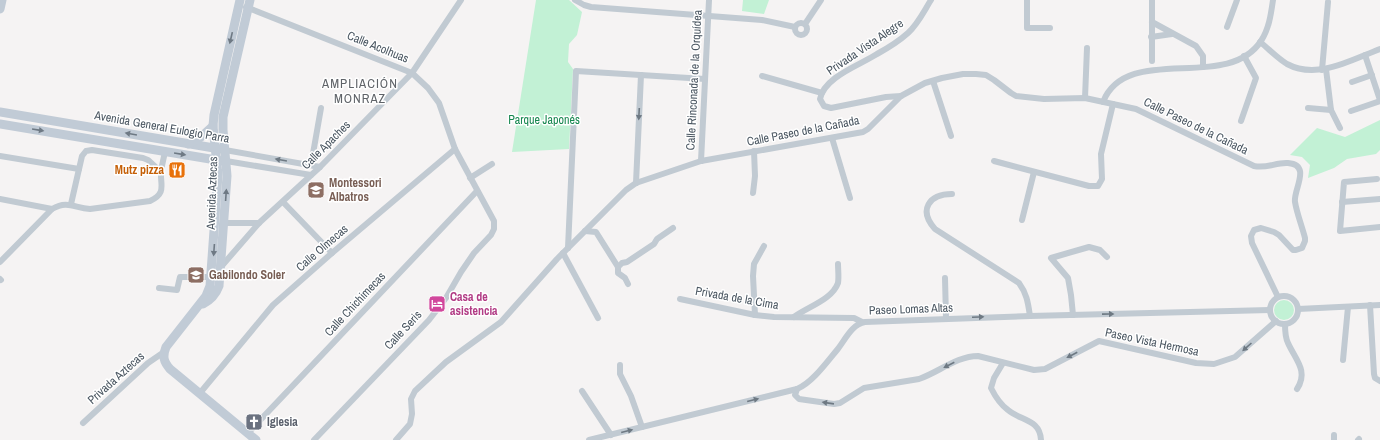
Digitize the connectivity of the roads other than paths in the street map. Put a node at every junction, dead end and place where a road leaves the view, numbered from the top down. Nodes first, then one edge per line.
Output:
1 (2, 0) edge
2 (461, 0) edge
3 (576, 0) edge
4 (709, 0) edge
5 (821, 0) edge
6 (931, 0) edge
7 (1027, 0) edge
8 (1152, 0) edge
9 (1237, 0) edge
10 (1273, 0) edge
11 (240, 2) edge
12 (1328, 2) dead end
13 (249, 4) edge
14 (0, 9) edge
15 (708, 15) junction
16 (1152, 22) junction
17 (805, 24) junction
18 (795, 27) junction
19 (1227, 27) dead end
20 (1050, 28) dead end
21 (1172, 34) junction
22 (1152, 37) junction
23 (1260, 42) junction
24 (1087, 48) dead end
25 (1380, 49) edge
26 (1365, 55) junction
27 (1244, 56) junction
28 (1152, 61) dead end
29 (1203, 67) junction
30 (1324, 69) junction
31 (412, 73) junction
32 (641, 75) junction
33 (762, 76) dead end
34 (1372, 76) junction
35 (705, 79) junction
36 (933, 81) junction
37 (1352, 82) dead end
38 (822, 93) junction
39 (901, 96) junction
40 (1085, 98) junction
41 (1380, 100) edge
42 (1103, 102) junction
43 (1113, 104) junction
44 (321, 108) dead end
45 (1308, 108) dead end
46 (1331, 110) junction
47 (1351, 111) dead end
48 (0, 112) edge
49 (1241, 121) dead end
50 (0, 124) edge
51 (213, 126) junction
52 (93, 128) junction
53 (1340, 128) dead end
54 (951, 136) dead end
55 (832, 138) junction
56 (91, 139) junction
57 (188, 144) junction
58 (215, 148) junction
59 (455, 149) junction
60 (225, 150) junction
61 (163, 151) junction
62 (754, 151) junction
63 (0, 156) edge
64 (217, 160) junction
65 (226, 161) junction
66 (994, 161) dead end
67 (701, 162) junction
68 (492, 164) dead end
69 (311, 165) junction
70 (320, 167) junction
71 (79, 170) junction
72 (160, 171) junction
73 (1034, 172) junction
74 (311, 175) junction
75 (470, 178) junction
76 (1377, 179) dead end
77 (636, 182) junction
78 (477, 191) junction
79 (753, 193) dead end
80 (952, 194) dead end
81 (850, 198) dead end
82 (0, 199) edge
83 (1380, 199) edge
84 (283, 202) junction
85 (1342, 202) junction
86 (71, 204) junction
87 (52, 209) junction
88 (1022, 220) dead end
89 (259, 224) junction
90 (495, 226) joint
91 (1380, 227) edge
92 (221, 228) junction
93 (673, 228) dead end
94 (585, 231) junction
95 (764, 246) dead end
96 (568, 248) junction
97 (332, 253) junction
98 (563, 253) junction
99 (1107, 257) dead end
100 (0, 262) edge
101 (838, 264) dead end
102 (618, 267) junction
103 (220, 268) junction
104 (212, 277) junction
105 (944, 278) dead end
106 (628, 284) dead end
107 (159, 288) dead end
108 (1278, 297) junction
109 (680, 300) dead end
110 (1370, 305) junction
111 (1380, 305) edge
112 (1348, 307) junction
113 (197, 308) junction
114 (1298, 309) junction
115 (1270, 310) junction
116 (755, 315) junction
117 (1073, 315) junction
118 (1030, 316) junction
119 (794, 317) junction
120 (598, 318) dead end
121 (946, 318) junction
122 (1276, 321) junction
123 (862, 322) junction
124 (1285, 324) junction
125 (164, 352) junction
126 (1343, 360) dead end
127 (1003, 363) junction
128 (620, 365) dead end
129 (1380, 381) edge
130 (797, 389) junction
131 (1297, 390) dead end
132 (582, 391) dead end
133 (200, 393) junction
134 (83, 422) dead end
135 (642, 427) junction
136 (248, 433) junction
137 (611, 435) junction
138 (256, 440) edge
139 (314, 440) edge
140 (396, 440) edge
141 (589, 440) edge
142 (1041, 440) edge

1 - 14 street
2 - 31 street, Calle Apaches
3 - 15 street
4 - 15 street, Calle Rinconada de la Orquídea
5 - 17 street
6 - 38 street, Privada Vista Alegre
7 - 20 street
8 - 16 street
9 - 19 street
10 - 23 street
11 - 13 street, Calle Acolhuas
11 -> 51 street, Avenida Aztecas
12 - 30 street
13 - 31 street, Calle Acolhuas
13 - 60 street, Avenida Aztecas
15 - 18 street
15 - 35 street, Calle Rinconada de la Orquídea
16 - 21 street
16 - 22 street
17 - 18 street
17 - 18 street
21 - 22 street
21 - 29 street
22 - 28 street
23 - 27 street
23 - 30 street
24 - 40 street
25 - 26 street
26 - 30 street
26 - 34 street
27 - 29 street
27 - 49 street
29 - 42 street
30 - 46 street
31 - 59 street, Calle Acolhuas
31 - 70 street, Calle Apaches
32 - 35 street
32 -> 77 street
32 - 96 street
33 - 38 street
34 - 37 street
34 - 41 street
35 - 67 street, Calle Rinconada de la Orquídea
36 - 39 street, Calle Paseo de la Cañada
36 - 40 street, Calle Paseo de la Cañada
36 - 54 street
38 - 39 street, Privada Vista Alegre
39 - 55 street, Calle Paseo de la Cañada
40 - 42 street, Calle Paseo de la Cañada
41 - 47 street
42 - 43 street, Calle Paseo de la Cañada
43 - 73 street
43 - 108 street, Calle Paseo de la Cañada
44 - 69 street
45 - 46 street
46 - 53 street
48 - 52 street, Avenida General Eulogio Parra
50 -> 56 street, Avenida General Eulogio Parra
51 - 57 street
51 - 58 street, Avenida Aztecas
52 - 56 street
57 -> 52 street, Avenida General Eulogio Parra
55 - 62 street, Calle Paseo de la Cañada
55 - 81 street
56 - 61 street, Avenida General Eulogio Parra
57 - 58 street, Avenida General Eulogio Parra
58 - 60 street, Avenida General Eulogio Parra
58 - 64 street, Avenida Aztecas
59 - 75 street, Calle Acolhuas
59 - 97 street, Calle Olmecas
60 - 65 street, Avenida Aztecas
69 -> 60 street, Avenida General Eulogio Parra
61 -> 64 street, Avenida General Eulogio Parra
61 - 72 street
62 - 67 street, Calle Paseo de la Cañada
62 - 79 street
63 - 71 street
64 - 65 street, Avenida General Eulogio Parra
64 - 92 street, Avenida Aztecas
65 - 74 street, Avenida General Eulogio Parra
92 -> 65 street, Avenida Aztecas
66 - 73 street
67 - 77 street, Calle Paseo de la Cañada
68 - 75 street
69 - 70 street, Avenida General Eulogio Parra
70 - 74 street, Calle Apaches
71 - 72 street
71 - 86 street
72 - 86 street
73 - 88 street
74 - 84 street, Calle Apaches
75 - 78 street, Calle Acolhuas
76 - 85 street
77 - 94 street, Calle Paseo de la Cañada
78 - 90 street, Calle Acolhuas
78 - 136 street, Calle Chichimecas
80 - 118 street
82 - 87 street
83 - 85 street
84 - 89 street, Calle Apaches
84 - 97 street
85 - 91 street
86 - 87 street
87 - 100 street
89 - 92 street
89 - 103 street, Calle Apaches
90 - 139 street, Calle Seris
92 - 103 street, Avenida Aztecas
92 -> 104 street, Avenida Aztecas
93 - 102 street
94 - 96 street, Calle Paseo de la Cañada
94 - 102 street
95 - 116 street
96 - 98 street, Calle Paseo de la Cañada
97 - 133 street, Calle Olmecas
98 - 120 street
98 - 140 street, Calle Paseo de la Cañada
99 - 117 street
101 - 119 street
102 - 106 street
103 - 113 street, Avenida Aztecas
104 - 107 street
104 - 113 street, Avenida Aztecas
105 - 121 street
108 - 114 street
108 - 115 street
109 - 116 street, Privada de la Cima
110 - 111 street
110 - 112 street
110 - 129 street
112 - 114 street
112 - 126 street
113 - 125 street, Avenida Aztecas
114 - 124 street
117 -> 115 street, Paseo Lomas Altas
115 - 122 street
116 - 119 street, Privada de la Cima
117 - 118 street, Paseo Lomas Altas
121 -> 118 street, Paseo Lomas Altas
119 - 123 street, Privada de la Cima
121 - 123 street, Paseo Lomas Altas
122 - 124 street
122 -> 127 street, Paseo Vista Hermosa
123 - 130 street, Paseo Lomas Altas
124 - 131 street
125 - 133 street
125 - 134 street, Privada Aztecas
127 -> 130 street, Paseo Vista Hermosa
127 - 142 street
128 - 135 street
135 -> 130 street, Paseo Lomas Altas
132 - 137 street
133 - 136 street
137 -> 135 street, Paseo Lomas Altas
136 - 138 street
137 - 141 street, Paseo Lomas Altas

